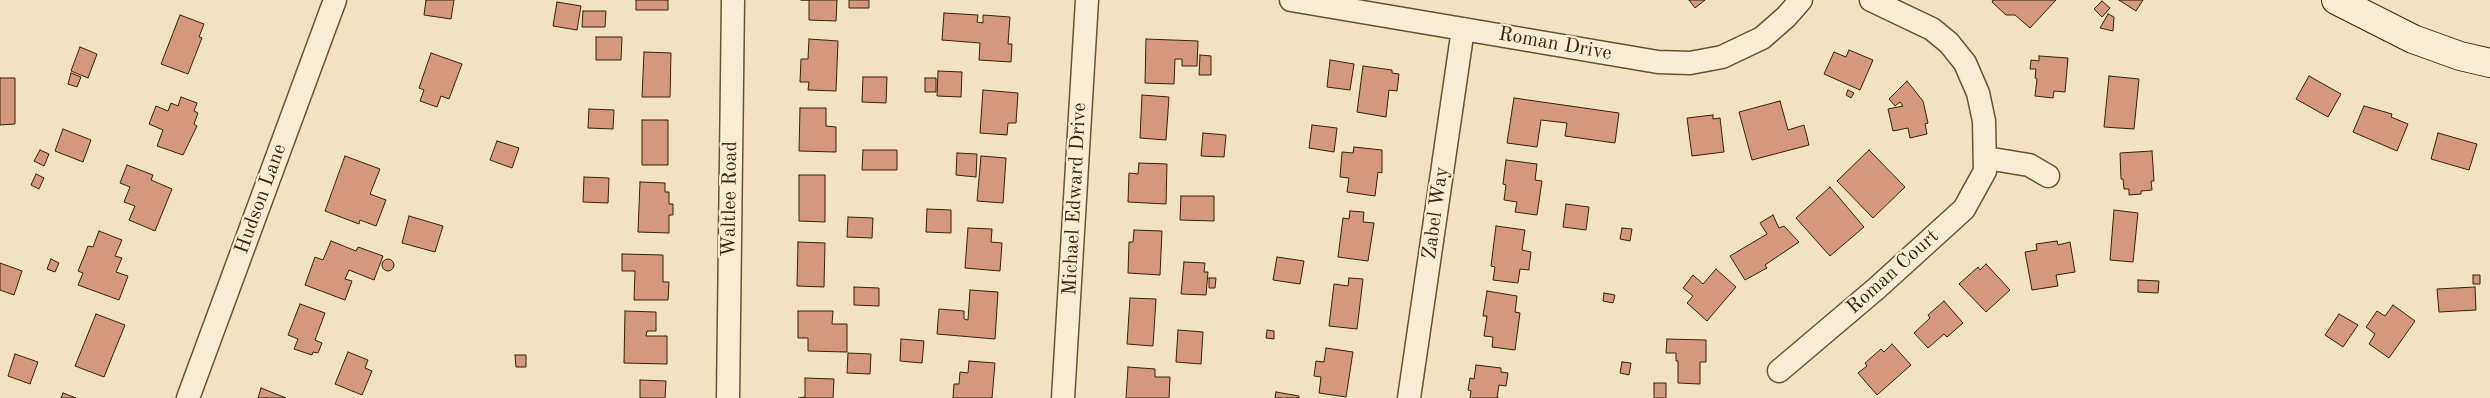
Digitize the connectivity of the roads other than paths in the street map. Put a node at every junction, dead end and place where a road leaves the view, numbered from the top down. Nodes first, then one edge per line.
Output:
1 (334, 0) edge
2 (733, 0) edge
3 (1087, 0) edge
4 (1291, 0) edge
5 (1801, 0) edge
6 (1871, 0) edge
7 (2336, 0) edge
8 (1463, 29) junction
9 (2490, 63) edge
10 (1986, 158) junction
11 (2048, 176) dead end
12 (1779, 371) dead end
13 (188, 398) edge
14 (728, 398) edge
15 (1063, 398) edge
16 (1409, 398) edge

1 - 13 street, Hudson Lane
2 - 14 street, Waltlee Road
3 - 15 street, Michael Edward Drive
4 - 8 street, Roman Drive
5 - 8 street, Roman Drive
6 - 10 street, Roman Court
7 - 9 street
8 - 16 street, Zabel Way
10 - 11 street
10 - 12 street, Roman Court

